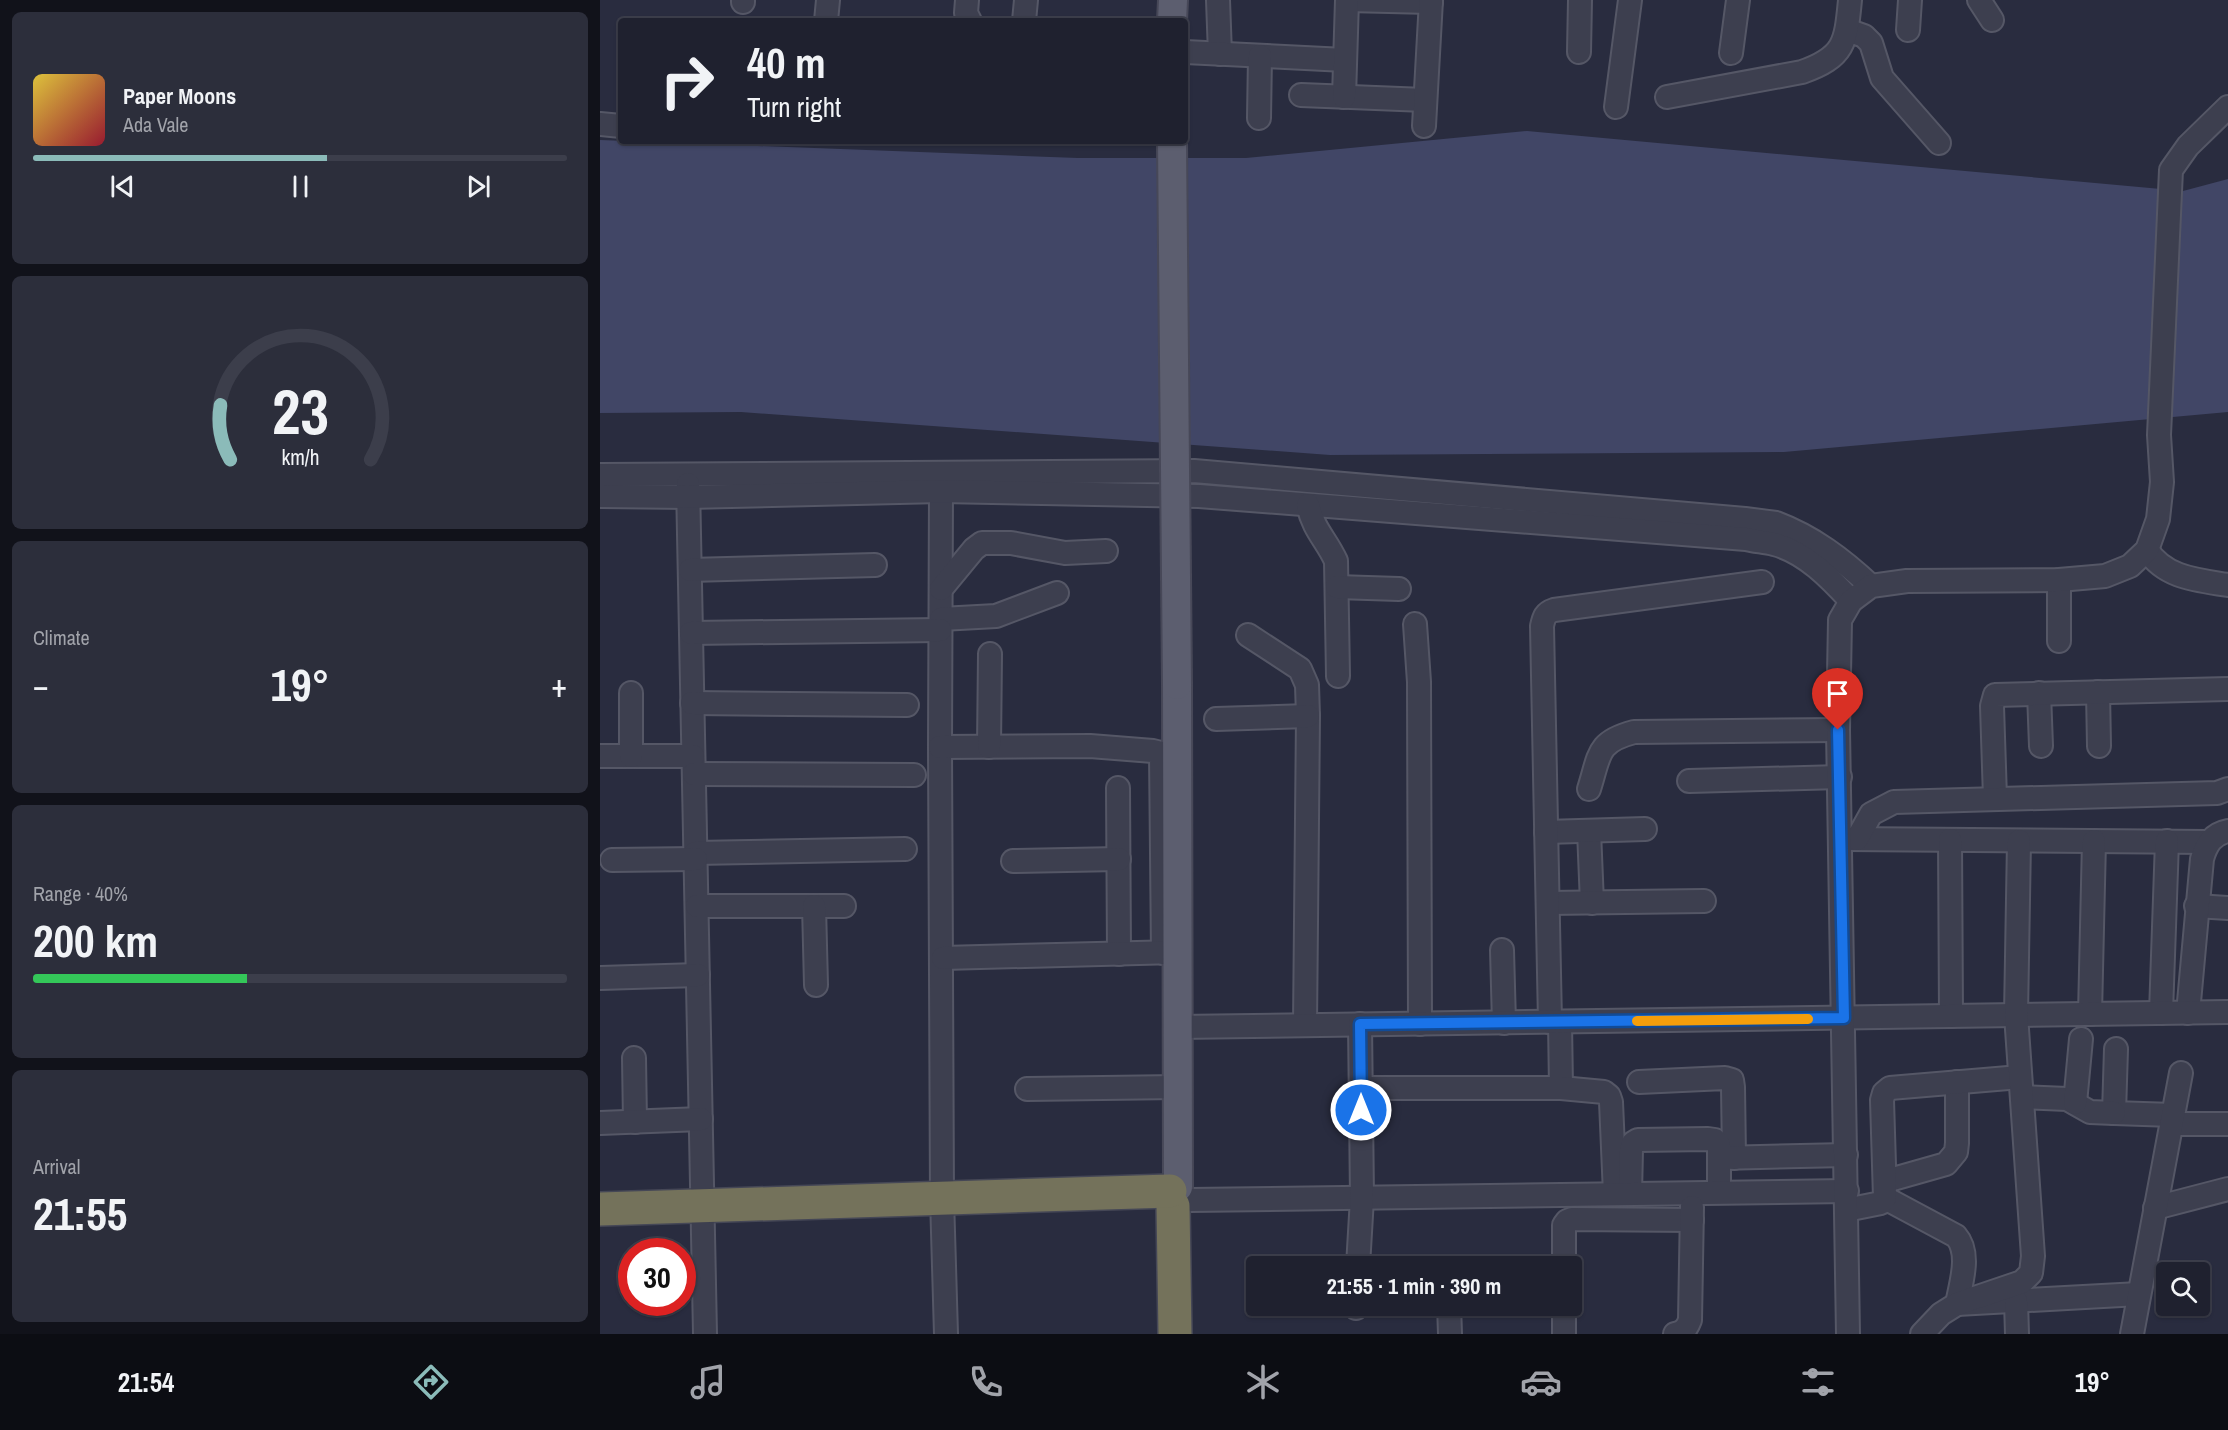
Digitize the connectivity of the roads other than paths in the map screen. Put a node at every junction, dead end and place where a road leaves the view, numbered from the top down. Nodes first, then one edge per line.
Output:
1 (828, 0) edge
2 (967, 0) edge
3 (1026, 0) edge
4 (1173, 0) edge
5 (1218, 0) edge
6 (1347, 0) edge
7 (1580, 0) edge
8 (1630, 0) edge
9 (1738, 0) edge
10 (1850, 0) edge
11 (1910, 0) edge
12 (1979, 0) edge
13 (1431, 1) edge
14 (826, 18) edge
15 (968, 18) edge
16 (1024, 18) edge
17 (1172, 18) edge
18 (1992, 20) dead end
19 (1847, 30) junction
20 (1908, 30) dead end
21 (1188, 52) edge
22 (1579, 52) dead end
23 (1731, 53) dead end
24 (1220, 54) junction
25 (1260, 56) junction
26 (1345, 60) junction
27 (1301, 95) dead end
28 (1344, 97) junction
29 (1667, 97) dead end
30 (1425, 100) junction
31 (1616, 107) dead end
32 (2228, 107) edge
33 (1259, 118) dead end
34 (600, 124) edge
35 (618, 126) edge
36 (1424, 126) dead end
37 (1939, 143) dead end
38 (1172, 144) edge
39 (688, 474) junction
40 (600, 475) edge
41 (941, 491) junction
42 (600, 496) edge
43 (688, 497) junction
44 (1308, 505) junction
45 (2147, 550) junction
46 (1106, 551) dead end
47 (875, 565) dead end
48 (690, 570) junction
49 (2059, 580) junction
50 (1762, 582) dead end
51 (2228, 585) edge
52 (1337, 586) junction
53 (1871, 586) junction
54 (941, 589) junction
55 (1399, 589) dead end
56 (1057, 593) dead end
57 (1851, 601) junction
58 (1415, 624) dead end
59 (940, 625) junction
60 (691, 633) junction
61 (1248, 635) dead end
62 (2059, 641) dead end
63 (990, 654) dead end
64 (1338, 676) dead end
65 (2228, 689) edge
66 (2098, 692) junction
67 (631, 693) dead end
68 (2038, 693) junction
69 (692, 703) junction
70 (907, 705) dead end
71 (1308, 716) junction
72 (1216, 719) dead end
73 (1838, 730) junction
74 (2041, 746) dead end
75 (2099, 746) dead end
76 (940, 747) junction
77 (989, 747) junction
78 (600, 756) edge
79 (631, 756) junction
80 (694, 765) junction
81 (914, 775) dead end
82 (1840, 777) junction
83 (1689, 781) dead end
84 (1118, 788) dead end
85 (1589, 789) dead end
86 (2228, 789) edge
87 (1995, 798) junction
88 (1645, 829) dead end
89 (1589, 831) junction
90 (2228, 831) edge
91 (1546, 832) junction
92 (1849, 839) junction
93 (1950, 840) junction
94 (2019, 841) junction
95 (2094, 841) junction
96 (2167, 842) junction
97 (2207, 842) junction
98 (905, 849) dead end
99 (695, 856) junction
100 (1119, 859) junction
101 (612, 860) dead end
102 (1013, 861) dead end
103 (1704, 901) dead end
104 (1548, 903) junction
105 (1592, 903) junction
106 (697, 906) junction
107 (813, 906) junction
108 (844, 906) dead end
109 (2196, 906) junction
110 (2228, 908) edge
111 (1502, 950) dead end
112 (1170, 952) junction
113 (1119, 954) junction
114 (943, 958) junction
115 (698, 975) junction
116 (600, 978) edge
117 (816, 985) dead end
118 (2228, 1012) edge
119 (2161, 1013) junction
120 (2188, 1013) junction
121 (2090, 1014) junction
122 (1951, 1016) junction
123 (2016, 1016) junction
124 (1844, 1018) junction
125 (1555, 1022) junction
126 (1504, 1023) junction
127 (1360, 1024) junction
128 (1420, 1024) junction
129 (1305, 1025) junction
130 (1178, 1027) junction
131 (2081, 1039) dead end
132 (2116, 1049) dead end
133 (634, 1058) dead end
134 (2181, 1073) dead end
135 (1639, 1082) dead end
136 (1956, 1082) junction
137 (1178, 1087) junction
138 (2021, 1087) junction
139 (1360, 1088) junction
140 (1561, 1088) junction
141 (1027, 1089) dead end
142 (2075, 1103) junction
143 (2114, 1113) junction
144 (701, 1119) junction
145 (2172, 1119) junction
146 (635, 1122) junction
147 (600, 1123) edge
148 (2228, 1124) edge
149 (1846, 1155) junction
150 (1727, 1158) junction
151 (1886, 1190) junction
152 (2228, 1190) edge
153 (1719, 1192) junction
154 (1693, 1193) junction
155 (1622, 1194) junction
156 (1362, 1198) junction
157 (1177, 1199) junction
158 (1847, 1201) junction
159 (943, 1206) junction
160 (2155, 1208) junction
161 (600, 1209) edge
162 (703, 1213) junction
163 (1692, 1220) junction
164 (600, 1224) edge
165 (1359, 1256) edge
166 (1564, 1256) edge
167 (2139, 1294) junction
168 (2016, 1301) junction
169 (1957, 1304) junction
170 (1449, 1316) edge
171 (1564, 1316) edge
172 (705, 1334) edge
173 (946, 1334) edge
174 (1174, 1334) edge
175 (1190, 1334) edge
176 (1450, 1334) edge
177 (1564, 1334) edge
178 (1675, 1334) edge
179 (1848, 1334) edge
180 (1922, 1334) edge
181 (2017, 1334) edge
182 (2132, 1334) edge

1 - 14 street
2 - 15 street
3 - 16 street
4 - 17 main road
5 - 24 street
6 - 13 street
6 - 26 street
7 - 22 street
8 - 31 street
9 - 23 street
10 - 19 street
11 - 20 street
12 - 18 street
13 - 30 street
19 - 29 street
19 - 37 street
21 - 24 street
24 - 25 street
25 - 26 street
25 - 33 street
26 - 28 street
27 - 28 street
28 - 30 street
30 - 36 street
32 - 45 street
34 - 35 street
38 - 112 main road, bridge
39 - 40 street
39 - 43 street
39 - 53 street
41 - 43 street
41 - 44 street
41 - 54 street
42 - 43 street
43 - 48 street
44 - 52 street
44 - 57 street
45 - 49 street
45 - 51 street
46 - 54 street
47 - 48 street
48 - 60 street
49 - 53 street
49 - 62 street
50 - 91 street
52 - 55 street
52 - 64 street
53 - 57 street
54 - 59 street
56 - 59 street
57 - 73 street
58 - 128 street
59 - 60 street
59 - 76 street
60 - 69 street
61 - 71 street
63 - 77 street
65 - 66 street
66 - 68 street
66 - 75 street
67 - 79 street
68 - 74 street
68 - 87 street
69 - 70 street
69 - 80 street
71 - 72 street
71 - 129 street
73 - 82 street
73 - 85 street
76 - 77 street
76 - 114 street
77 - 112 street
78 - 79 street
79 - 80 street
80 - 81 street
80 - 99 street
82 - 83 street
82 - 92 street
84 - 100 street
86 - 87 street
87 - 92 street
88 - 89 street
89 - 91 street
89 - 105 street
90 - 97 street
91 - 104 street
92 - 93 street
92 - 124 street
93 - 94 street
93 - 122 street
94 - 95 street
94 - 123 street
95 - 96 street
95 - 121 street
96 - 97 street
96 - 119 street
97 - 109 street
98 - 99 street
99 - 101 street
99 - 106 street
100 - 102 street
100 - 113 street
103 - 105 street
104 - 105 street
104 - 125 street
106 - 107 street
106 - 115 street
107 - 108 street
107 - 117 street
109 - 110 street
109 - 120 street
111 - 126 street
112 - 113 street
112 - 130 main road
113 - 114 street
114 - 159 street
115 - 116 street
115 - 144 street
118 - 120 street
119 - 120 street
119 - 121 street
121 - 123 street
122 - 123 street
122 - 124 street
123 - 138 street
124 - 125 street
124 - 149 street
125 - 126 street
125 - 140 street
126 - 128 street
127 - 128 street
127 - 129 street
127 - 139 street
129 - 130 street
130 - 137 main road
131 - 142 street
132 - 143 street
133 - 146 street
134 - 145 street
135 - 150 street
136 - 138 street
136 - 151 street
136 - 151 street
137 - 141 street
137 - 157 main road
138 - 142 street
138 - 169 street
139 - 140 street
139 - 156 street
140 - 155 street
142 - 143 street
143 - 145 street
144 - 146 street
144 - 162 street
145 - 148 street
145 - 160 street
146 - 147 street
149 - 150 street
149 - 158 street
150 - 153 street
150 - 155 street
151 - 158 street
151 - 169 street
152 - 160 street
153 - 154 street
153 - 158 street
154 - 155 street
154 - 163 street
155 - 156 street
156 - 157 street
156 - 165 street
157 - 159 highway
157 - 174 highway
157 - 175 highway
158 - 179 street
159 - 162 highway
159 - 173 street
160 - 167 street
161 - 162 highway
162 - 164 highway
162 - 172 street
163 - 166 street
163 - 178 street
167 - 168 street
167 - 182 street
168 - 169 street
168 - 181 street
169 - 180 street
170 - 176 street
171 - 177 street

